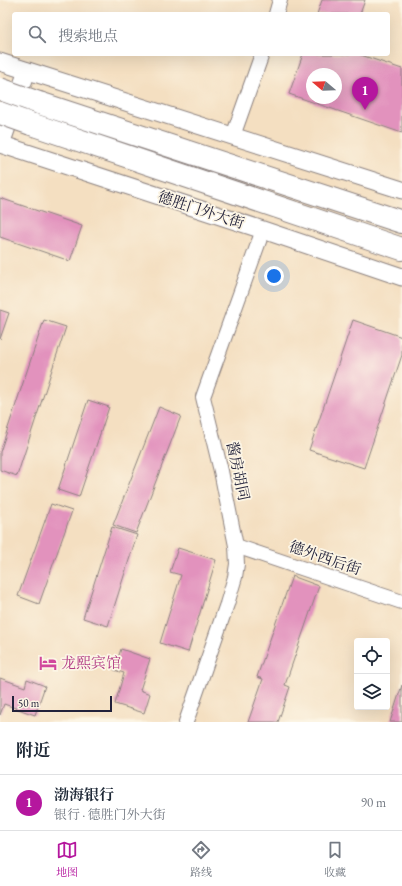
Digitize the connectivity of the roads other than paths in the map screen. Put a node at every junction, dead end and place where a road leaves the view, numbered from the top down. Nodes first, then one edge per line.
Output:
1 (280, 0) edge
2 (277, 12) edge
3 (261, 56) edge
4 (0, 62) edge
5 (27, 71) junction
6 (0, 89) edge
7 (0, 113) edge
8 (233, 136) junction
9 (0, 144) edge
10 (402, 190) edge
11 (402, 222) edge
12 (263, 230) junction
13 (402, 249) edge
14 (402, 277) edge
15 (236, 546) junction
16 (402, 602) edge
17 (186, 722) edge

1 - 2 street
3 - 8 street
4 - 5 street
5 - 8 street
5 - 9 street
6 - 11 highway, bridge
7 - 13 highway, 德胜门外大街, bridge
8 - 10 street
9 - 12 street, 德胜门外大街
12 - 14 street, 德胜门外大街
12 - 15 street, 酱房胡同
15 - 16 street, 德外西后街
15 - 17 street, 酱房胡同

